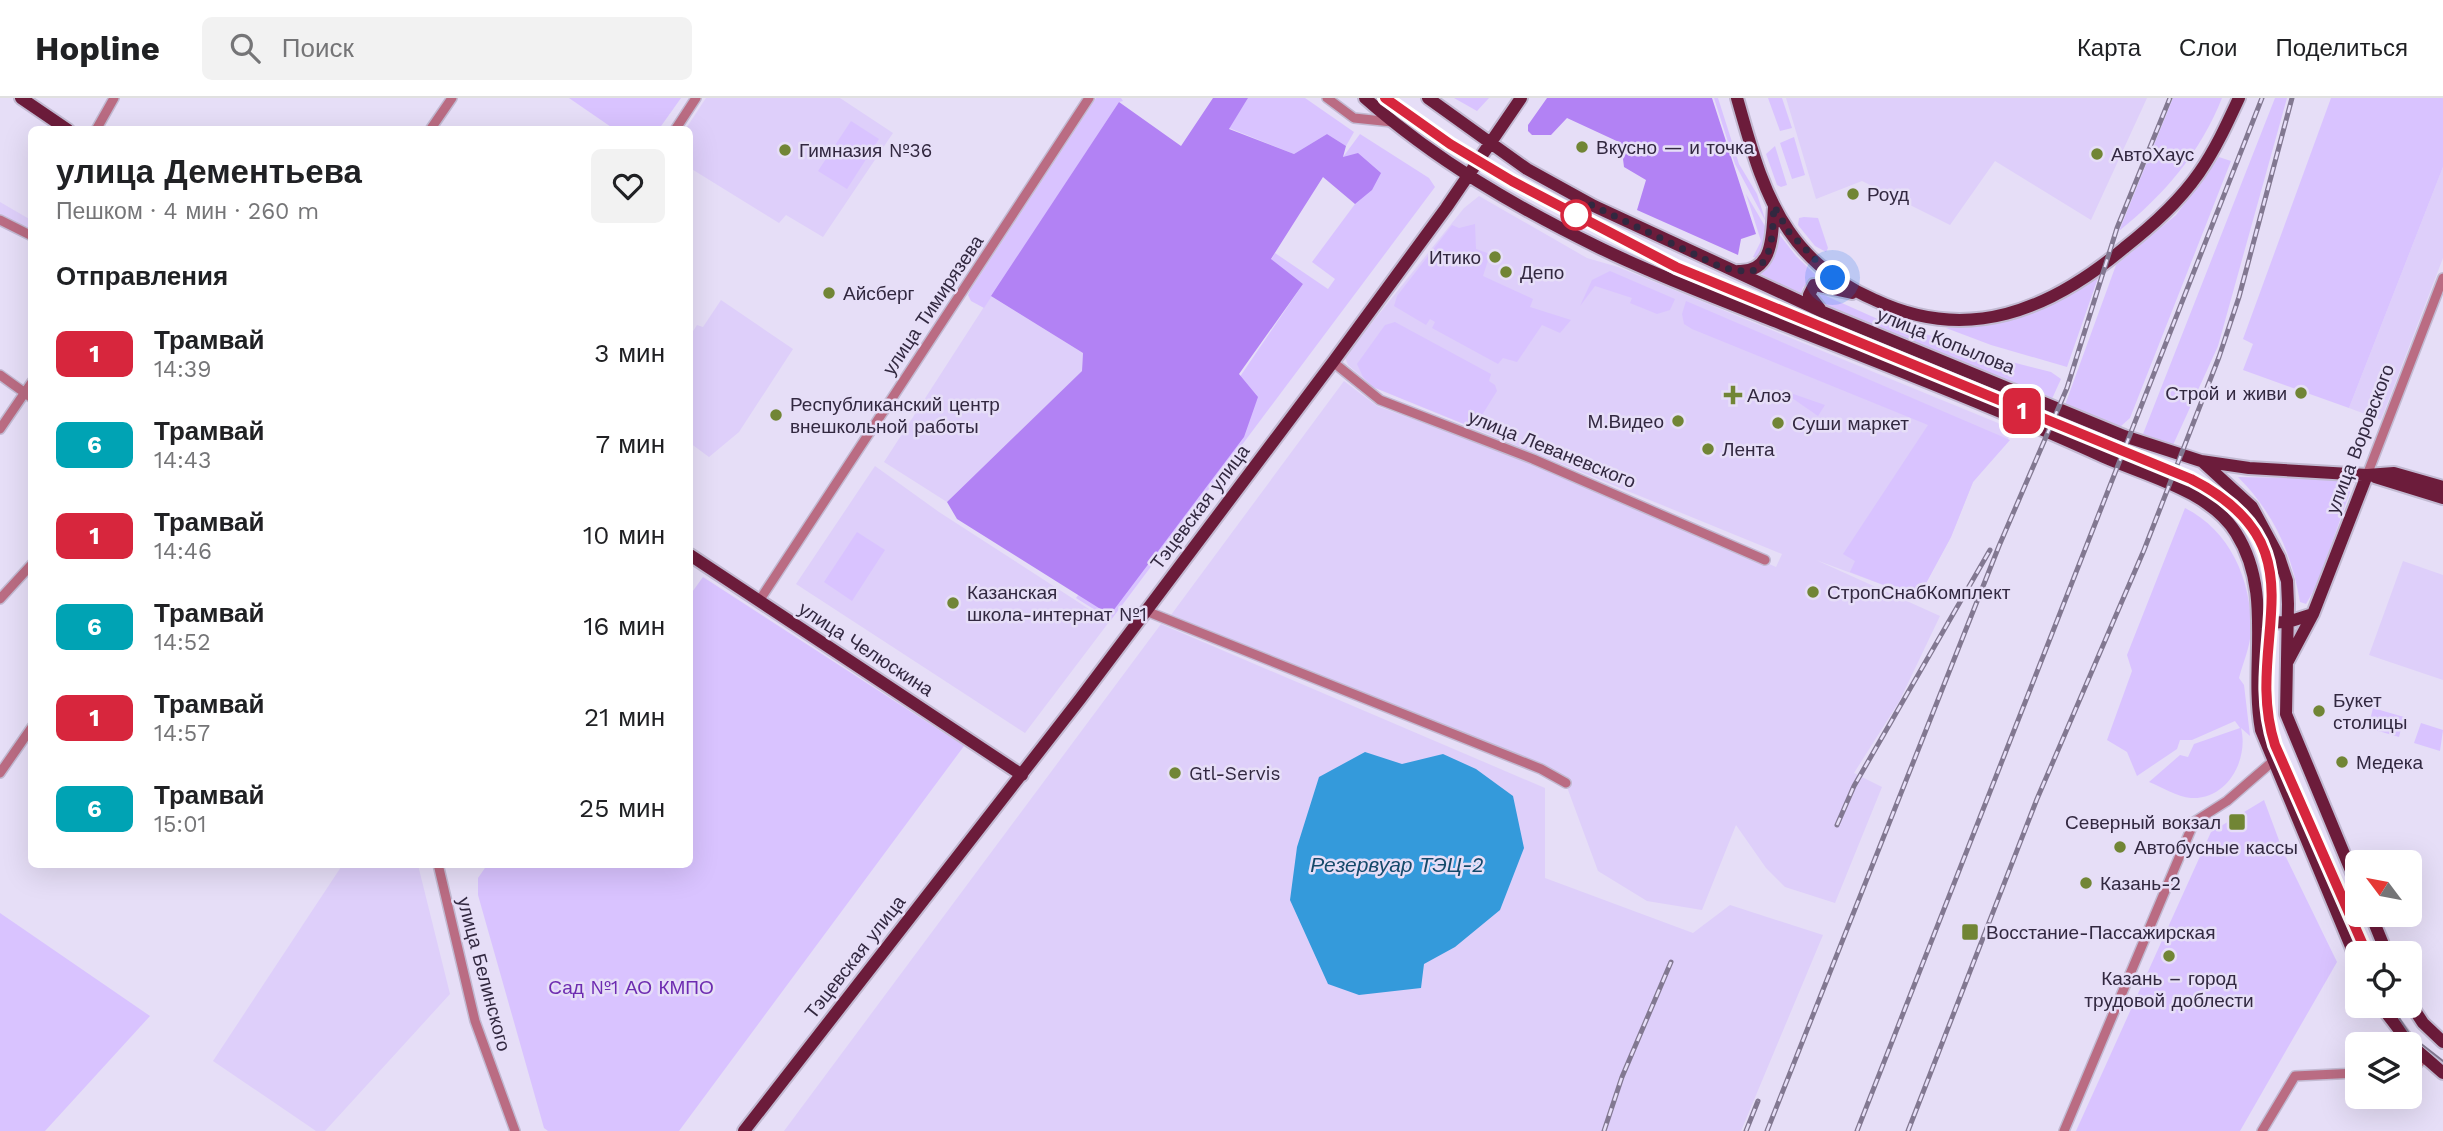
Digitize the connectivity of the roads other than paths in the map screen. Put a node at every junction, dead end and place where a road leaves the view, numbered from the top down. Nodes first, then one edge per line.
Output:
1 (21, 98) edge
2 (114, 98) edge
3 (452, 98) edge
4 (696, 98) edge
5 (1089, 98) edge
6 (1327, 98) edge
7 (1365, 98) edge
8 (1428, 98) edge
9 (1521, 98) edge
10 (1737, 98) edge
11 (2239, 98) edge
12 (1392, 122) junction
13 (62, 126) edge
14 (98, 126) edge
15 (433, 126) edge
16 (678, 126) edge
17 (1489, 141) junction
18 (1467, 175) junction
19 (1774, 206) junction
20 (0, 220) edge
21 (28, 234) edge
22 (1730, 271) junction
23 (2443, 278) edge
24 (1865, 296) junction
25 (1823, 312) junction
26 (1333, 362) junction
27 (0, 375) edge
28 (28, 395) edge
29 (0, 429) edge
30 (2201, 461) junction
31 (2367, 475) junction
32 (2443, 487) edge
33 (2443, 498) edge
34 (693, 557) edge
35 (1765, 560) dead end
36 (28, 568) edge
37 (0, 599) edge
38 (759, 601) junction
39 (1146, 611) junction
40 (2313, 614) junction
41 (2288, 622) junction
42 (2259, 623) junction
43 (2286, 666) junction
44 (28, 733) edge
45 (2272, 762) junction
46 (0, 774) edge
47 (1022, 775) junction
48 (1566, 783) dead end
49 (2345, 856) edge
50 (439, 868) edge
51 (2348, 941) edge
52 (2391, 1018) edge
53 (2420, 1018) edge
54 (2443, 1042) edge
55 (2424, 1059) joint
56 (2443, 1073) edge
57 (2345, 1074) edge
58 (515, 1131) edge
59 (744, 1131) edge
60 (2064, 1131) edge
61 (2262, 1131) edge

1 - 13 main road
2 - 14 street
3 - 15 street
4 - 16 street
5 - 38 street, улица Тимирязева
6 - 12 street
7 - 12 main road
8 - 17 main road, улица Копылова
9 - 17 main road, Тэцевская улица
10 - 19 main road
11 - 24 main road
12 - 18 main road
17 - 18 main road, Тэцевская улица
17 - 22 main road, улица Копылова
18 - 26 main road, Тэцевская улица
18 - 42 main road
19 - 22 main road
19 - 24 main road
20 - 21 street
22 - 25 main road, улица Копылова
23 - 31 street, улица Воровского
24 - 25 main road
25 - 30 main road, улица Копылова
26 - 35 street, улица Леваневского
26 - 39 main road, Тэцевская улица
27 - 28 street
28 - 29 street
30 - 31 main road
30 - 41 main road
31 - 32 main road
31 - 33 main road
31 - 40 main road, улица Воровского
34 - 38 main road, улица Челюскина
36 - 37 street
38 - 47 main road, улица Челюскина
39 - 47 main road, Тэцевская улица
39 - 48 street
40 - 41 main road
40 - 43 main road, улица Воровского
41 - 42 main road
41 - 43 main road
42 - 45 main road
43 - 49 main road
44 - 46 street
45 - 51 main road
45 - 60 street
47 - 59 main road, Тэцевская улица
50 - 58 street, улица Белинского
52 - 55 main road
53 - 54 main road
55 - 56 main road
57 - 61 street

